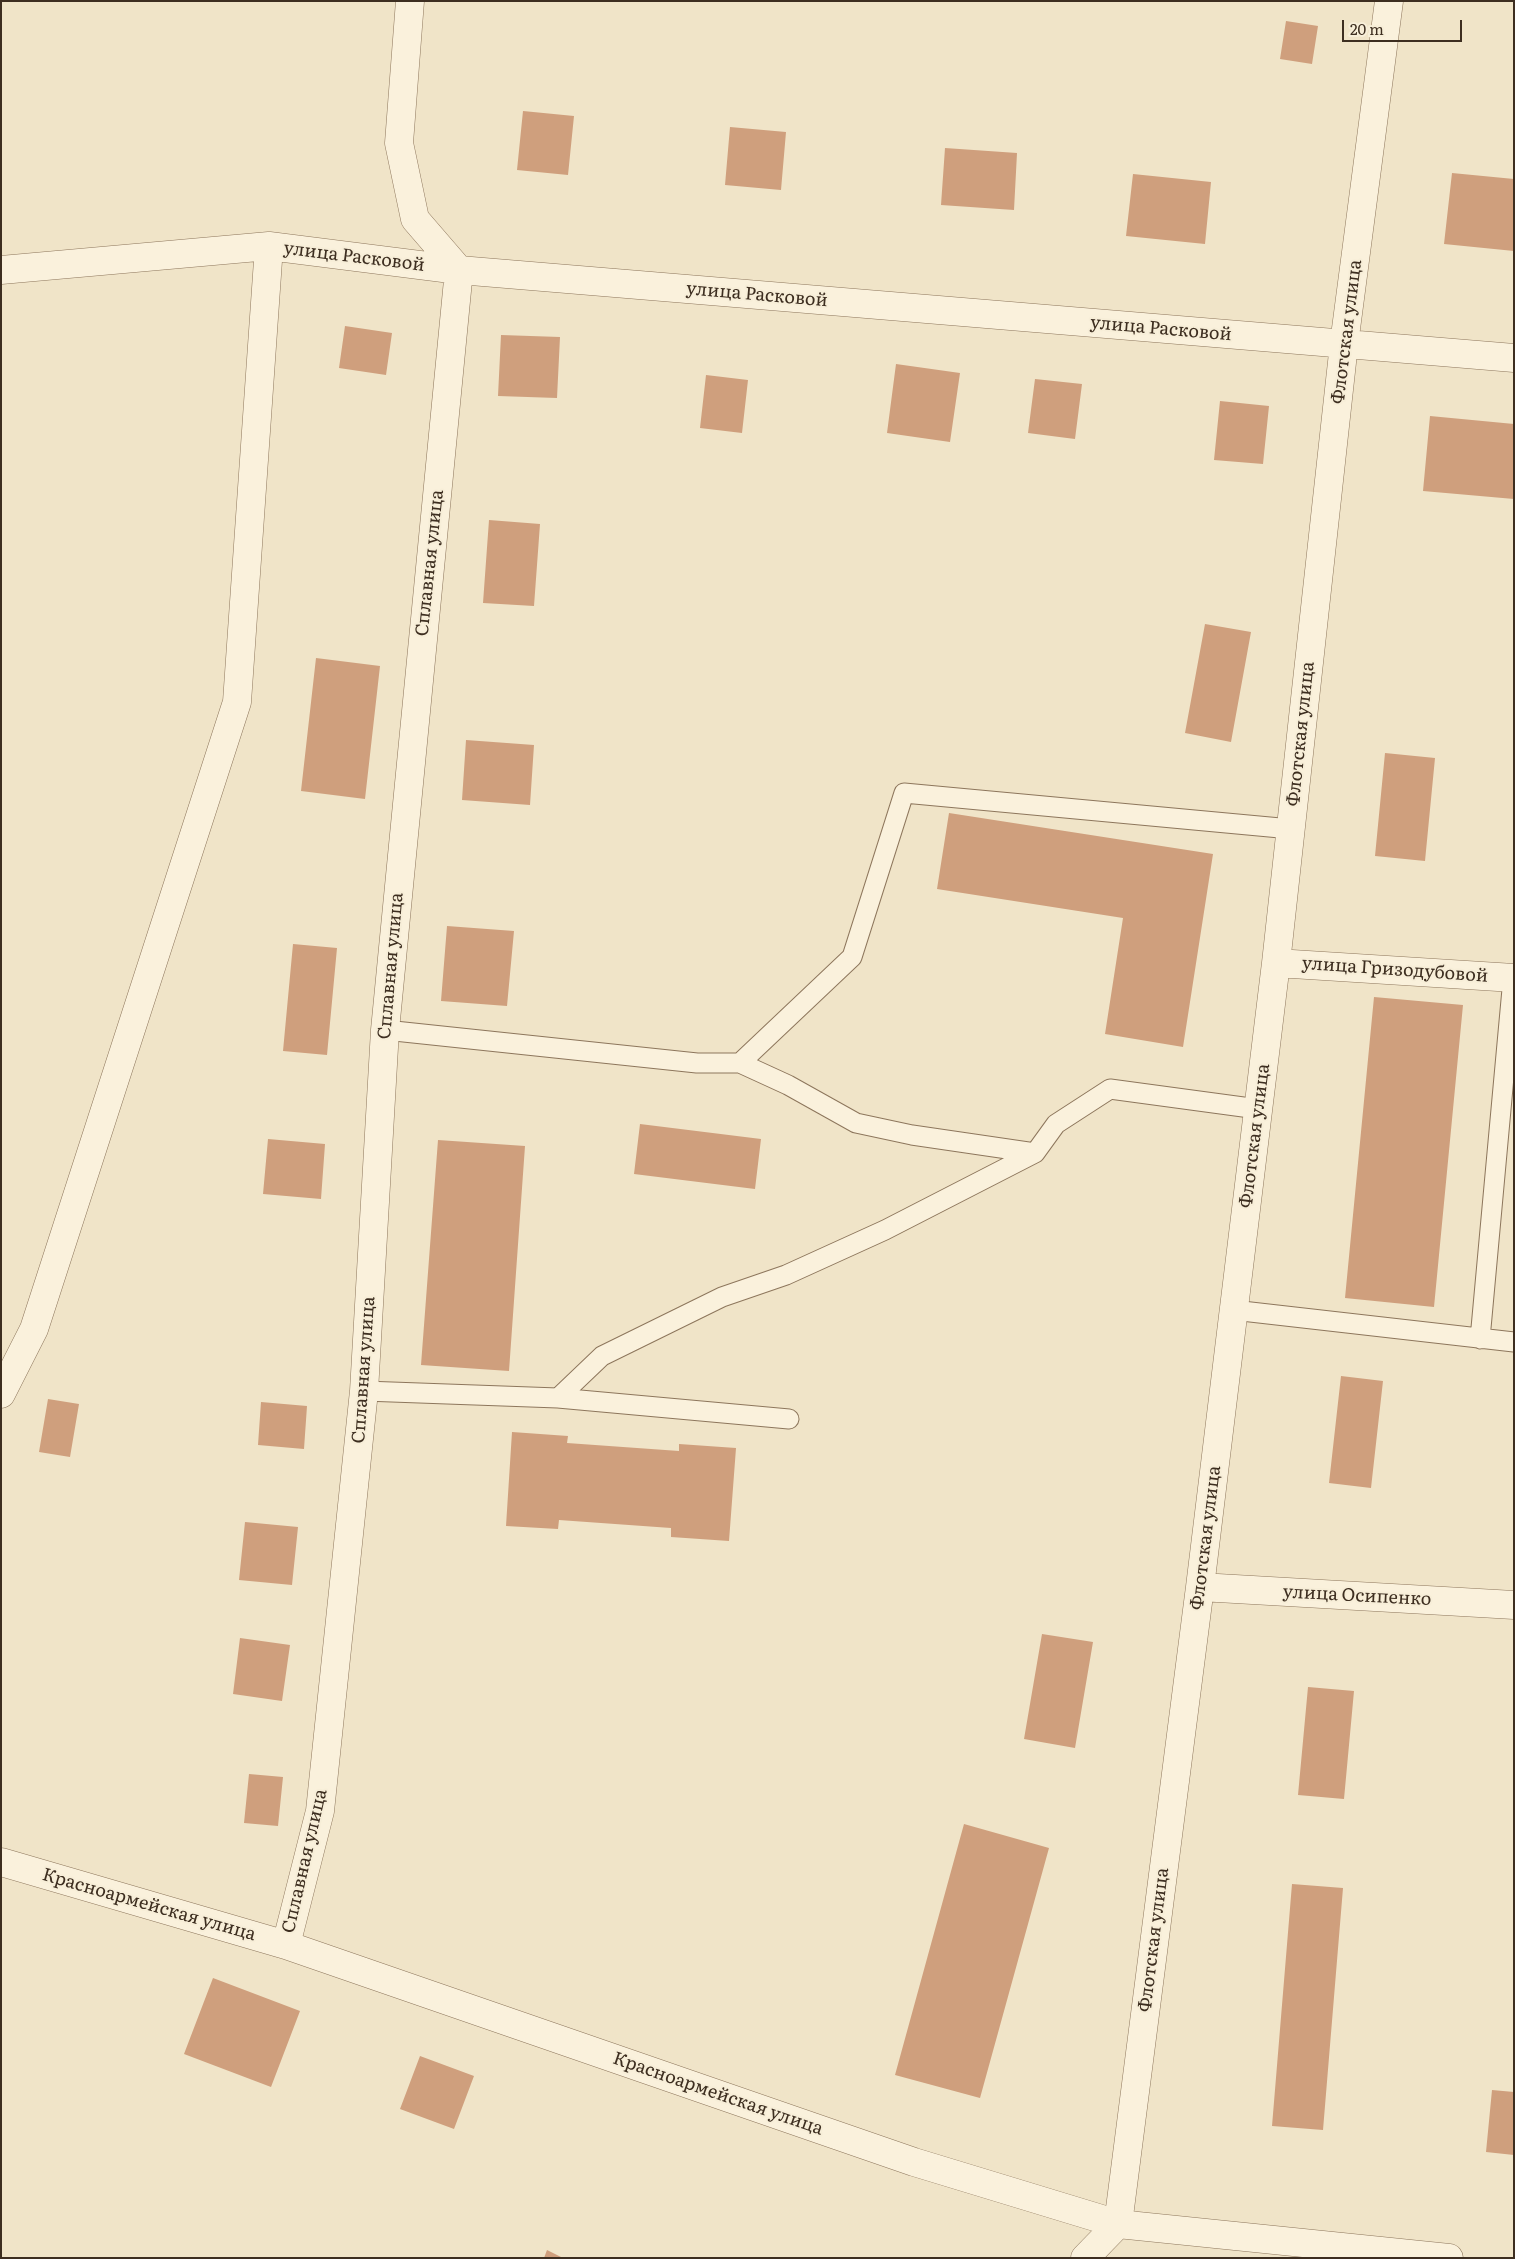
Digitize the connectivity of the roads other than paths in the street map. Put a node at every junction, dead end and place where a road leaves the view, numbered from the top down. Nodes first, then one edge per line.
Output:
1 (410, 1) edge
2 (1389, 1) edge
3 (269, 246) junction
4 (1, 270) edge
5 (459, 270) junction
6 (1344, 344) junction
7 (1514, 358) edge
8 (1291, 829) junction
9 (1276, 963) junction
10 (1513, 978) edge
11 (385, 1030) junction
12 (740, 1063) junction
13 (1258, 1109) junction
14 (1035, 1153) junction
15 (1233, 1310) junction
16 (1480, 1338) junction
17 (1514, 1342) edge
18 (364, 1391) junction
19 (1, 1394) edge
20 (558, 1398) junction
21 (788, 1419) dead end
22 (1200, 1587) junction
23 (1514, 1604) edge
24 (1, 1862) edge
25 (286, 1945) junction
26 (1118, 2224) junction
27 (1085, 2258) edge
28 (1449, 2258) edge

1 - 5 street
2 - 6 street, Флотская улица
3 - 4 street, улица Расковой
3 - 5 street, улица Расковой
3 - 19 street
5 - 6 street, улица Расковой
5 - 11 street, Сплавная улица
6 - 7 street, улица Расковой
6 - 8 street, Флотская улица
8 - 9 street, Флотская улица
8 - 12 lane
9 - 10 street, улица Гризодубовой
9 - 13 street, Флотская улица
10 - 16 lane
11 - 12 lane
11 - 18 street, Сплавная улица
12 - 14 lane
13 - 14 lane
13 - 15 street, Флотская улица
14 - 20 lane
15 - 16 lane
15 - 22 street, Флотская улица
16 - 17 lane
18 - 20 lane
18 - 25 street, Сплавная улица
20 - 21 lane
22 - 23 street, улица Осипенко
22 - 26 street, Флотская улица
24 - 25 street, Красноармейская улица
25 - 26 street, Красноармейская улица
26 - 27 street
26 - 28 street, Красноармейская улица

